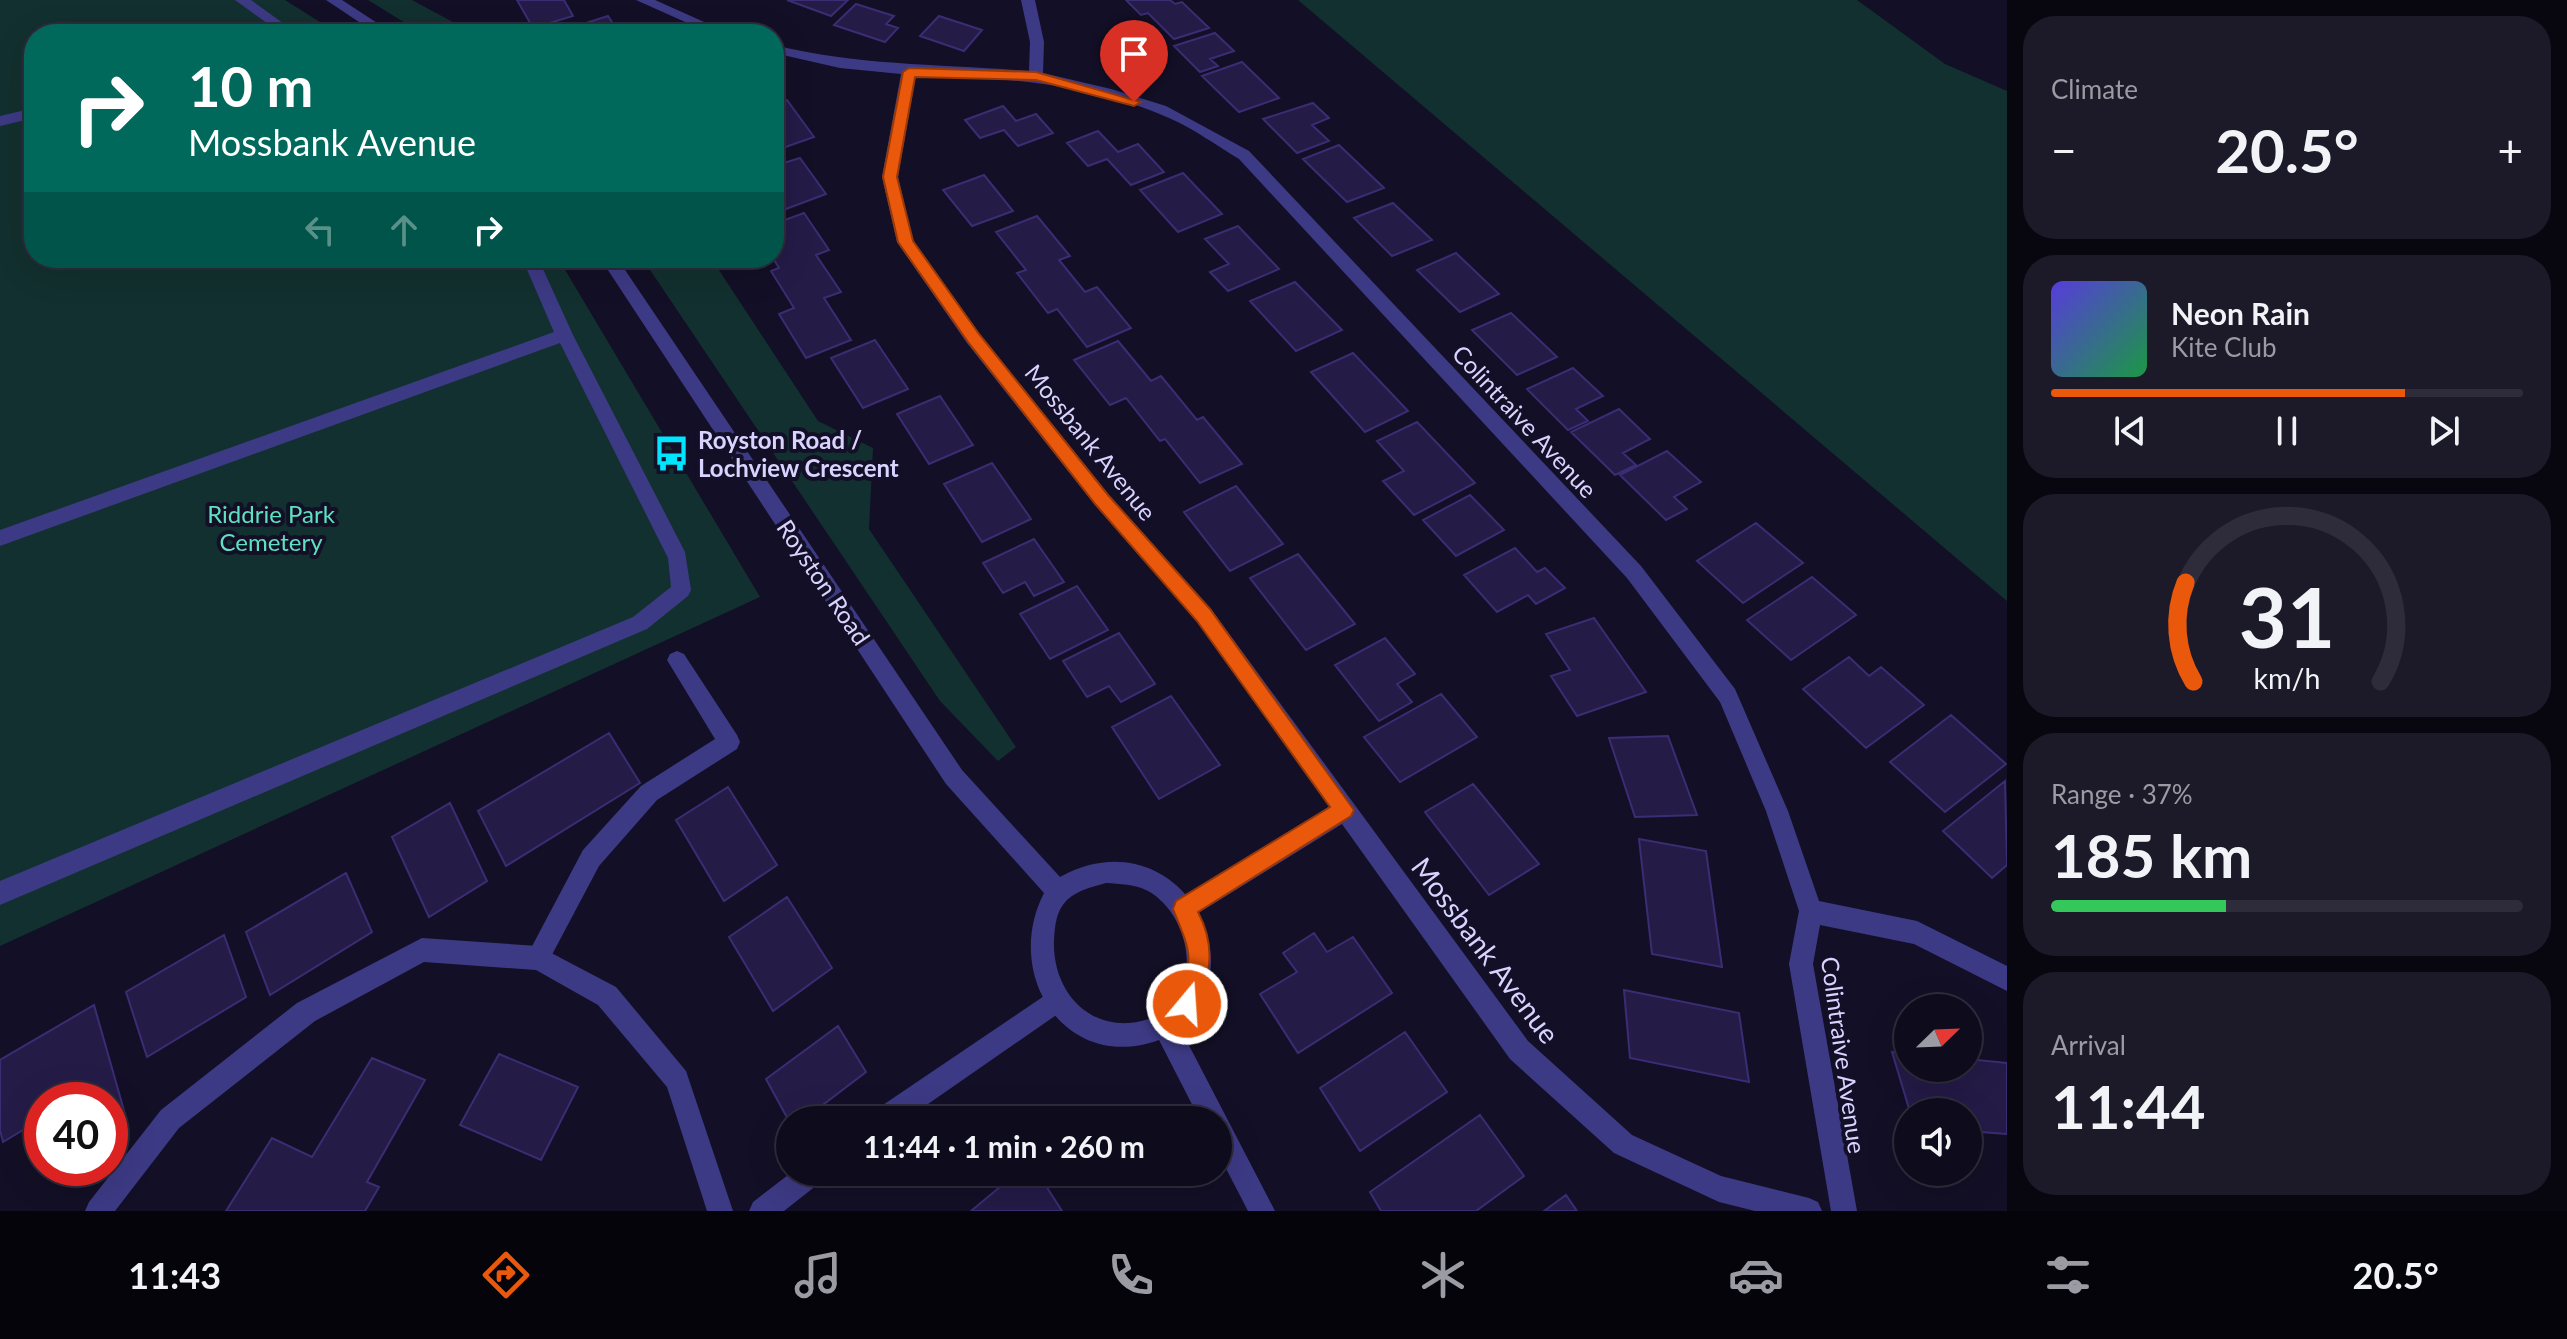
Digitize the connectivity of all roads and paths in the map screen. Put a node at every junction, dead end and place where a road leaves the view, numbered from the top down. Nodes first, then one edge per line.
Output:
1 (242, 0) edge
2 (333, 0) edge
3 (643, 0) edge
4 (1028, 0) edge
5 (277, 24) edge
6 (371, 24) edge
7 (700, 24) edge
8 (784, 52) edge
9 (909, 72) junction
10 (1036, 76) junction
11 (24, 115) edge
12 (0, 121) edge
13 (534, 268) edge
14 (615, 268) edge
15 (564, 335) junction
16 (0, 538) edge
17 (677, 660) dead end
18 (1344, 810) junction
19 (1058, 892) junction
20 (0, 893) edge
21 (1184, 909) junction
22 (1811, 911) junction
23 (538, 958) junction
24 (2007, 979) edge
25 (1056, 1000) junction
26 (1165, 1025) junction
27 (903, 1106) edge
28 (1207, 1106) edge
29 (1232, 1154) edge
30 (795, 1186) edge
31 (98, 1211) edge
32 (720, 1211) edge
33 (762, 1211) edge
34 (1262, 1211) edge
35 (1809, 1211) edge
36 (1844, 1211) edge

1 - 5 street
2 - 6 street
3 - 7 street
4 - 10 street
8 - 9 street, Colintraive Avenue
9 - 10 street, Colintraive Avenue
9 - 18 street, Mossbank Avenue
10 - 22 street, Colintraive Avenue
11 - 12 street
13 - 15 street
14 - 19 street, Royston Road
15 - 16 street
15 - 20 street
17 - 23 street
18 - 21 street
18 - 35 street, Mossbank Avenue
19 - 21 street
19 - 25 street
21 - 26 street
22 - 24 street
22 - 36 street, Colintraive Avenue
23 - 31 street
23 - 32 street
25 - 26 street
25 - 27 street
26 - 28 street
29 - 34 street
30 - 33 street

